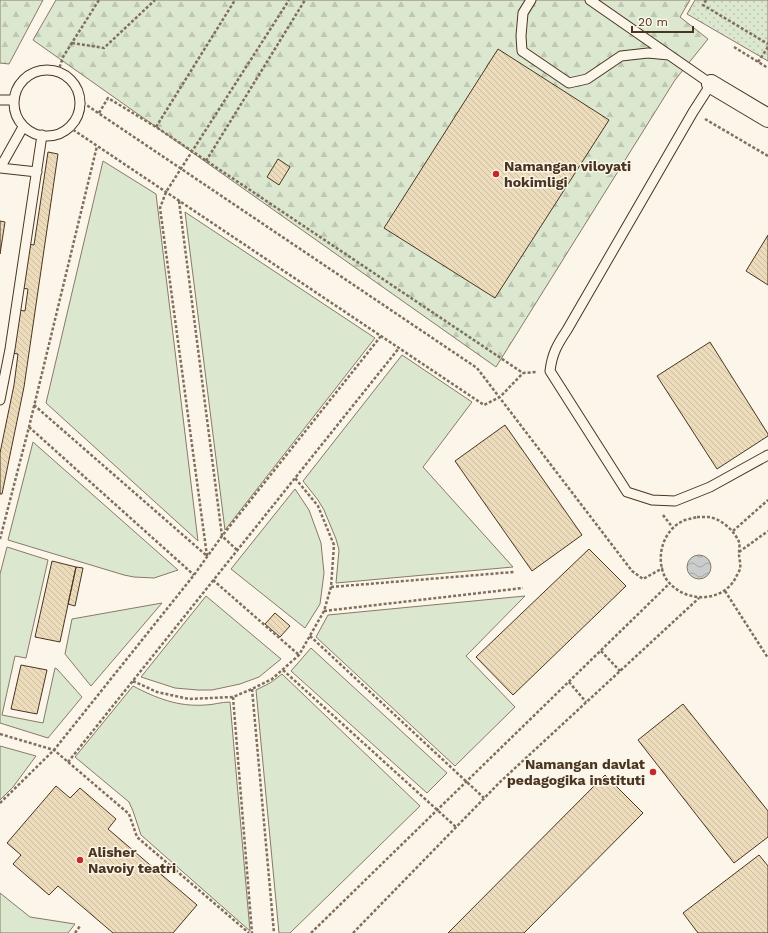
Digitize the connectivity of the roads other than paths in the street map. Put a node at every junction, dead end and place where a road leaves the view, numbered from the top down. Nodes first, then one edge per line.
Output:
1 (531, 0) edge
2 (590, 0) edge
3 (670, 55) junction
4 (711, 84) junction
5 (0, 100) edge
6 (14, 100) junction
7 (768, 118) edge
8 (23, 127) junction
9 (42, 135) junction
10 (0, 168) edge
11 (37, 172) junction
12 (0, 400) edge
13 (768, 455) edge

1 - 3 lane
2 - 3 lane
3 - 4 lane
4 - 7 street
4 - 13 lane
5 - 6 lane
6 - 8 lane
6 - 9 lane
8 - 9 lane
8 - 10 lane
9 - 11 lane
10 - 11 lane
11 - 12 lane

